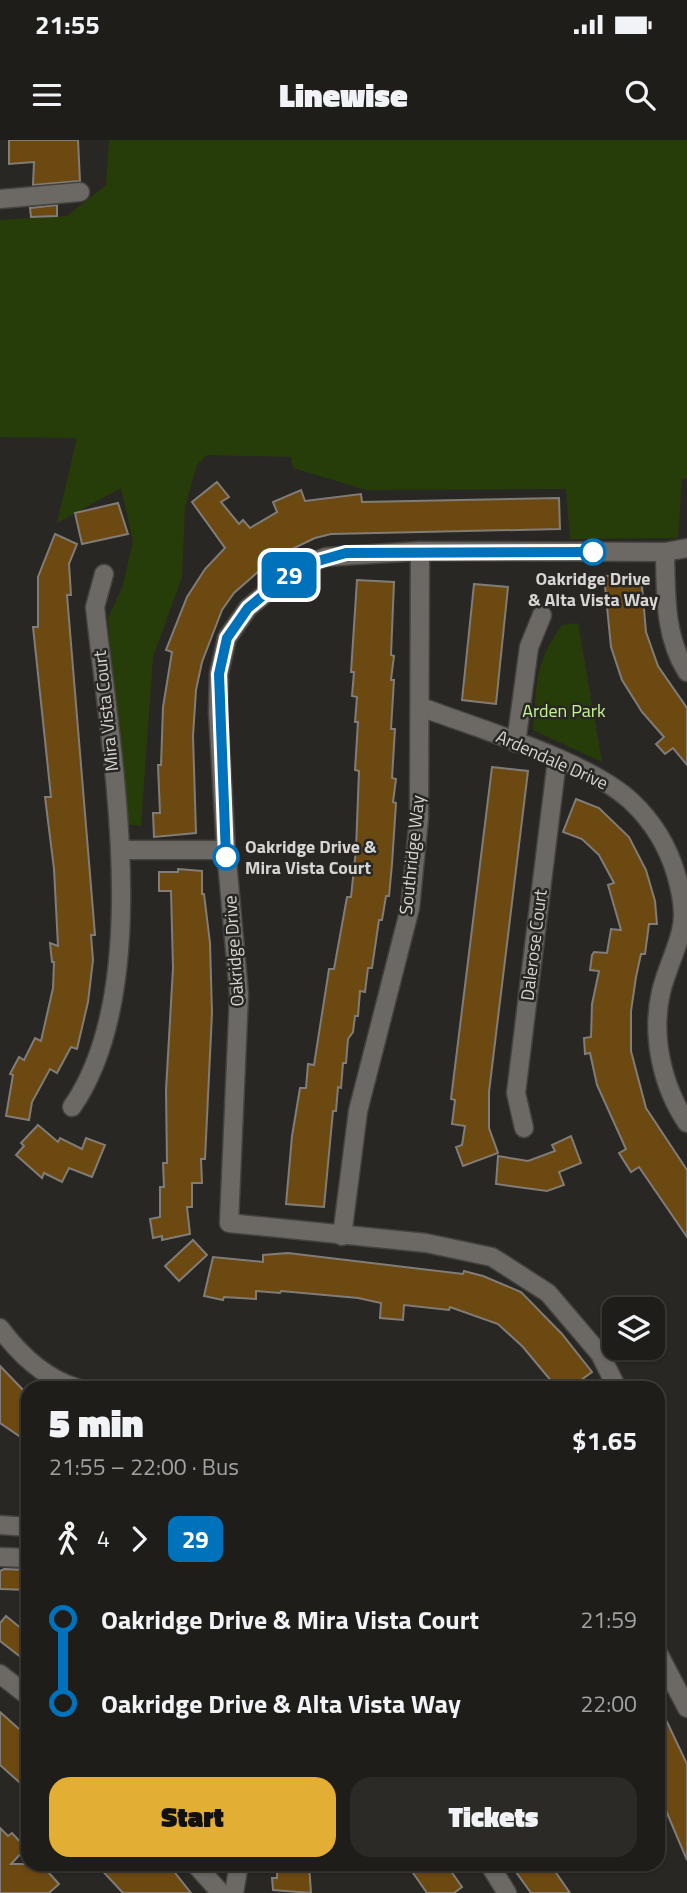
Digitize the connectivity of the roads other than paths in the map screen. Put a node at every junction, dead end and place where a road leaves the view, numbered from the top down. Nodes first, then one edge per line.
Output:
1 (80, 192) dead end
2 (0, 199) edge
3 (687, 548) edge
4 (420, 551) junction
5 (665, 552) junction
6 (104, 574) dead end
7 (542, 615) dead end
8 (687, 672) edge
9 (421, 707) junction
10 (516, 743) junction
11 (557, 760) junction
12 (121, 850) junction
13 (226, 850) junction
14 (72, 1107) dead end
15 (687, 1123) edge
16 (524, 1128) dead end
17 (342, 1237) junction
18 (0, 1328) edge
19 (59, 1381) edge
20 (614, 1381) edge
21 (0, 1525) edge
22 (21, 1526) edge
23 (0, 1557) edge
24 (21, 1558) edge
25 (665, 1666) edge
26 (0, 1674) edge
27 (21, 1690) edge
28 (687, 1708) edge
29 (201, 1871) edge
30 (238, 1871) edge
31 (493, 1871) edge
32 (221, 1893) edge
33 (234, 1893) edge
34 (507, 1893) edge

1 - 2 street
3 - 5 street, Oakridge Drive
4 - 5 street, Oakridge Drive
4 - 9 street, Southridge Way
4 - 13 street, Oakridge Drive
5 - 8 street
6 - 12 street, Mira Vista Court
7 - 10 street
9 - 10 street, Ardendale Drive
9 - 17 street, Southridge Way
10 - 11 street, Ardendale Drive
11 - 15 street, Ardendale Drive
11 - 16 street, Dalerose Court
12 - 13 street
12 - 14 street, Mira Vista Court
13 - 17 street, Oakridge Drive
17 - 20 street, Oakridge Drive
18 - 19 street
21 - 22 street
23 - 24 street
25 - 28 street
26 - 27 street
29 - 32 street
30 - 33 street
31 - 34 street

